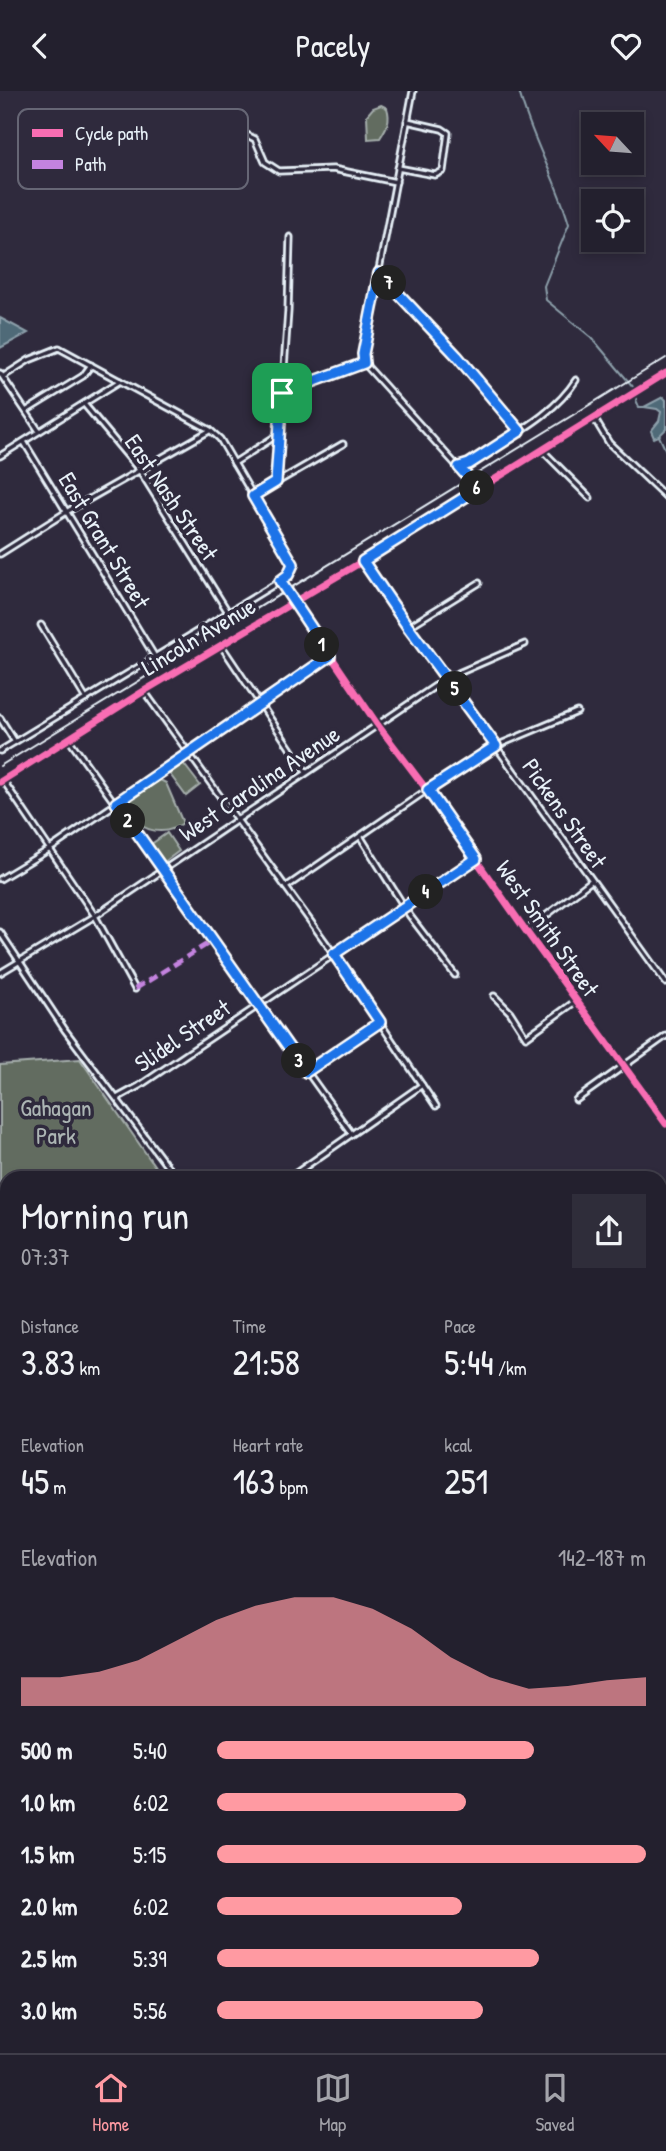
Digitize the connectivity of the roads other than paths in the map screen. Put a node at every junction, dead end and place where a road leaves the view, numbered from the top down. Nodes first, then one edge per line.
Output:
1 (413, 91) edge
2 (407, 121) junction
3 (248, 136) edge
4 (398, 168) junction
5 (396, 182) junction
6 (290, 237) dead end
7 (379, 273) junction
8 (364, 363) junction
9 (91, 364) junction
10 (666, 373) edge
11 (2, 375) edge
12 (576, 380) dead end
13 (121, 381) junction
14 (282, 393) junction
15 (83, 404) junction
16 (26, 411) junction
17 (594, 418) junction
18 (210, 430) junction
19 (39, 431) junction
20 (520, 431) junction
21 (280, 434) junction
22 (24, 442) junction
23 (343, 444) dead end
24 (542, 450) junction
25 (0, 456) edge
26 (234, 463) junction
27 (459, 467) junction
28 (140, 471) junction
29 (276, 482) junction
30 (478, 489) junction
31 (253, 496) junction
32 (666, 497) edge
33 (590, 498) dead end
34 (68, 511) junction
35 (0, 554) edge
36 (363, 561) junction
37 (280, 581) junction
38 (479, 583) dead end
39 (292, 601) junction
40 (228, 612) junction
41 (41, 625) dead end
42 (408, 627) junction
43 (524, 644) dead end
44 (221, 645) junction
45 (330, 656) junction
46 (155, 657) junction
47 (447, 678) junction
48 (144, 691) junction
49 (86, 699) junction
50 (261, 703) junction
51 (577, 712) dead end
52 (0, 718) edge
53 (377, 724) junction
54 (68, 738) junction
55 (15, 742) junction
56 (496, 746) junction
57 (0, 751) edge
58 (188, 752) junction
59 (306, 772) junction
60 (2, 781) edge
61 (428, 790) junction
62 (116, 803) junction
63 (237, 818) junction
64 (359, 836) junction
65 (50, 849) junction
66 (476, 859) junction
67 (162, 870) junction
68 (0, 879) edge
69 (591, 880) junction
70 (286, 887) junction
71 (404, 907) junction
72 (95, 916) junction
73 (0, 932) edge
74 (526, 932) junction
75 (334, 954) junction
76 (18, 962) junction
77 (0, 973) edge
78 (455, 975) dead end
79 (666, 983) edge
80 (135, 989) dead end
81 (495, 996) dead end
82 (576, 1001) junction
83 (257, 1005) junction
84 (380, 1022) junction
85 (666, 1036) edge
86 (625, 1067) junction
87 (306, 1072) junction
88 (422, 1085) junction
89 (117, 1098) junction
90 (576, 1100) dead end
91 (436, 1106) dead end
92 (666, 1124) edge
93 (351, 1133) junction
94 (171, 1171) edge
95 (299, 1171) edge

1 - 2 street
2 - 4 street
2 - 4 street
3 - 5 street
4 - 5 street
5 - 7 street
6 - 14 street
7 - 8 street
7 - 20 street
8 - 14 street
8 - 27 street
9 - 11 street
9 - 13 street
9 - 16 street
10 - 17 street, Lincoln Avenue
11 - 16 street
12 - 20 street
13 - 15 street
13 - 18 street
14 - 21 street
15 - 19 street
15 - 28 street, East Nash Street
16 - 19 street
17 - 24 street, Lincoln Avenue
17 - 32 street
18 - 26 street
18 - 28 street
19 - 22 street
20 - 27 street
21 - 26 street
21 - 29 street
22 - 25 street
22 - 34 street, East Grant Street
23 - 29 street
24 - 30 street, Lincoln Avenue
24 - 33 street
26 - 31 street
27 - 30 street
28 - 34 street
28 - 40 street, East Nash Street
29 - 31 street
30 - 36 street, Lincoln Avenue
31 - 37 street
34 - 35 street
34 - 46 street, East Grant Street
36 - 39 street, Lincoln Avenue
36 - 42 street, Pickens Street
37 - 39 street, West Smith Street
37 - 40 street
38 - 42 street
39 - 44 street, Lincoln Avenue
39 - 45 street, West Smith Street
40 - 46 street
41 - 49 street
42 - 47 street, Pickens Street
43 - 47 street, West Carolina Avenue
44 - 48 street, Lincoln Avenue
44 - 50 street
45 - 50 street
45 - 53 street, West Smith Street
46 - 49 street
47 - 53 street, West Carolina Avenue
47 - 56 street, Pickens Street
48 - 54 street, Lincoln Avenue
48 - 58 street
49 - 55 street
50 - 58 street
50 - 59 street
51 - 56 street
52 - 55 street
53 - 59 street, West Carolina Avenue
53 - 61 street, West Smith Street
54 - 60 street, Lincoln Avenue
54 - 62 street
55 - 57 street
56 - 61 street
56 - 69 street, Pickens Street
58 - 62 street
58 - 63 street
59 - 63 street, West Carolina Avenue
60 - 65 street
61 - 64 street
61 - 66 street, West Smith Street
62 - 65 street
62 - 67 street
63 - 67 street, West Carolina Avenue
63 - 70 street
64 - 70 street
64 - 71 street
65 - 68 street
65 - 72 street
66 - 71 street, Slidel Street
66 - 74 street, West Smith Street
67 - 72 street, West Carolina Avenue
67 - 83 street
69 - 74 street
69 - 79 street, Pickens Street
70 - 75 street
71 - 75 street, Slidel Street
71 - 78 street
72 - 76 street, West Carolina Avenue
72 - 80 street
73 - 76 street
74 - 82 street, West Smith Street
75 - 83 street, Slidel Street
75 - 84 street
76 - 77 street, West Carolina Avenue
76 - 89 street
81 - 82 street
82 - 86 street, West Smith Street
83 - 87 street
83 - 89 street, Slidel Street
84 - 87 street
84 - 88 street
85 - 86 street
86 - 90 street
86 - 92 street, West Smith Street
87 - 93 street
88 - 91 street
88 - 93 street
89 - 94 street
93 - 95 street

